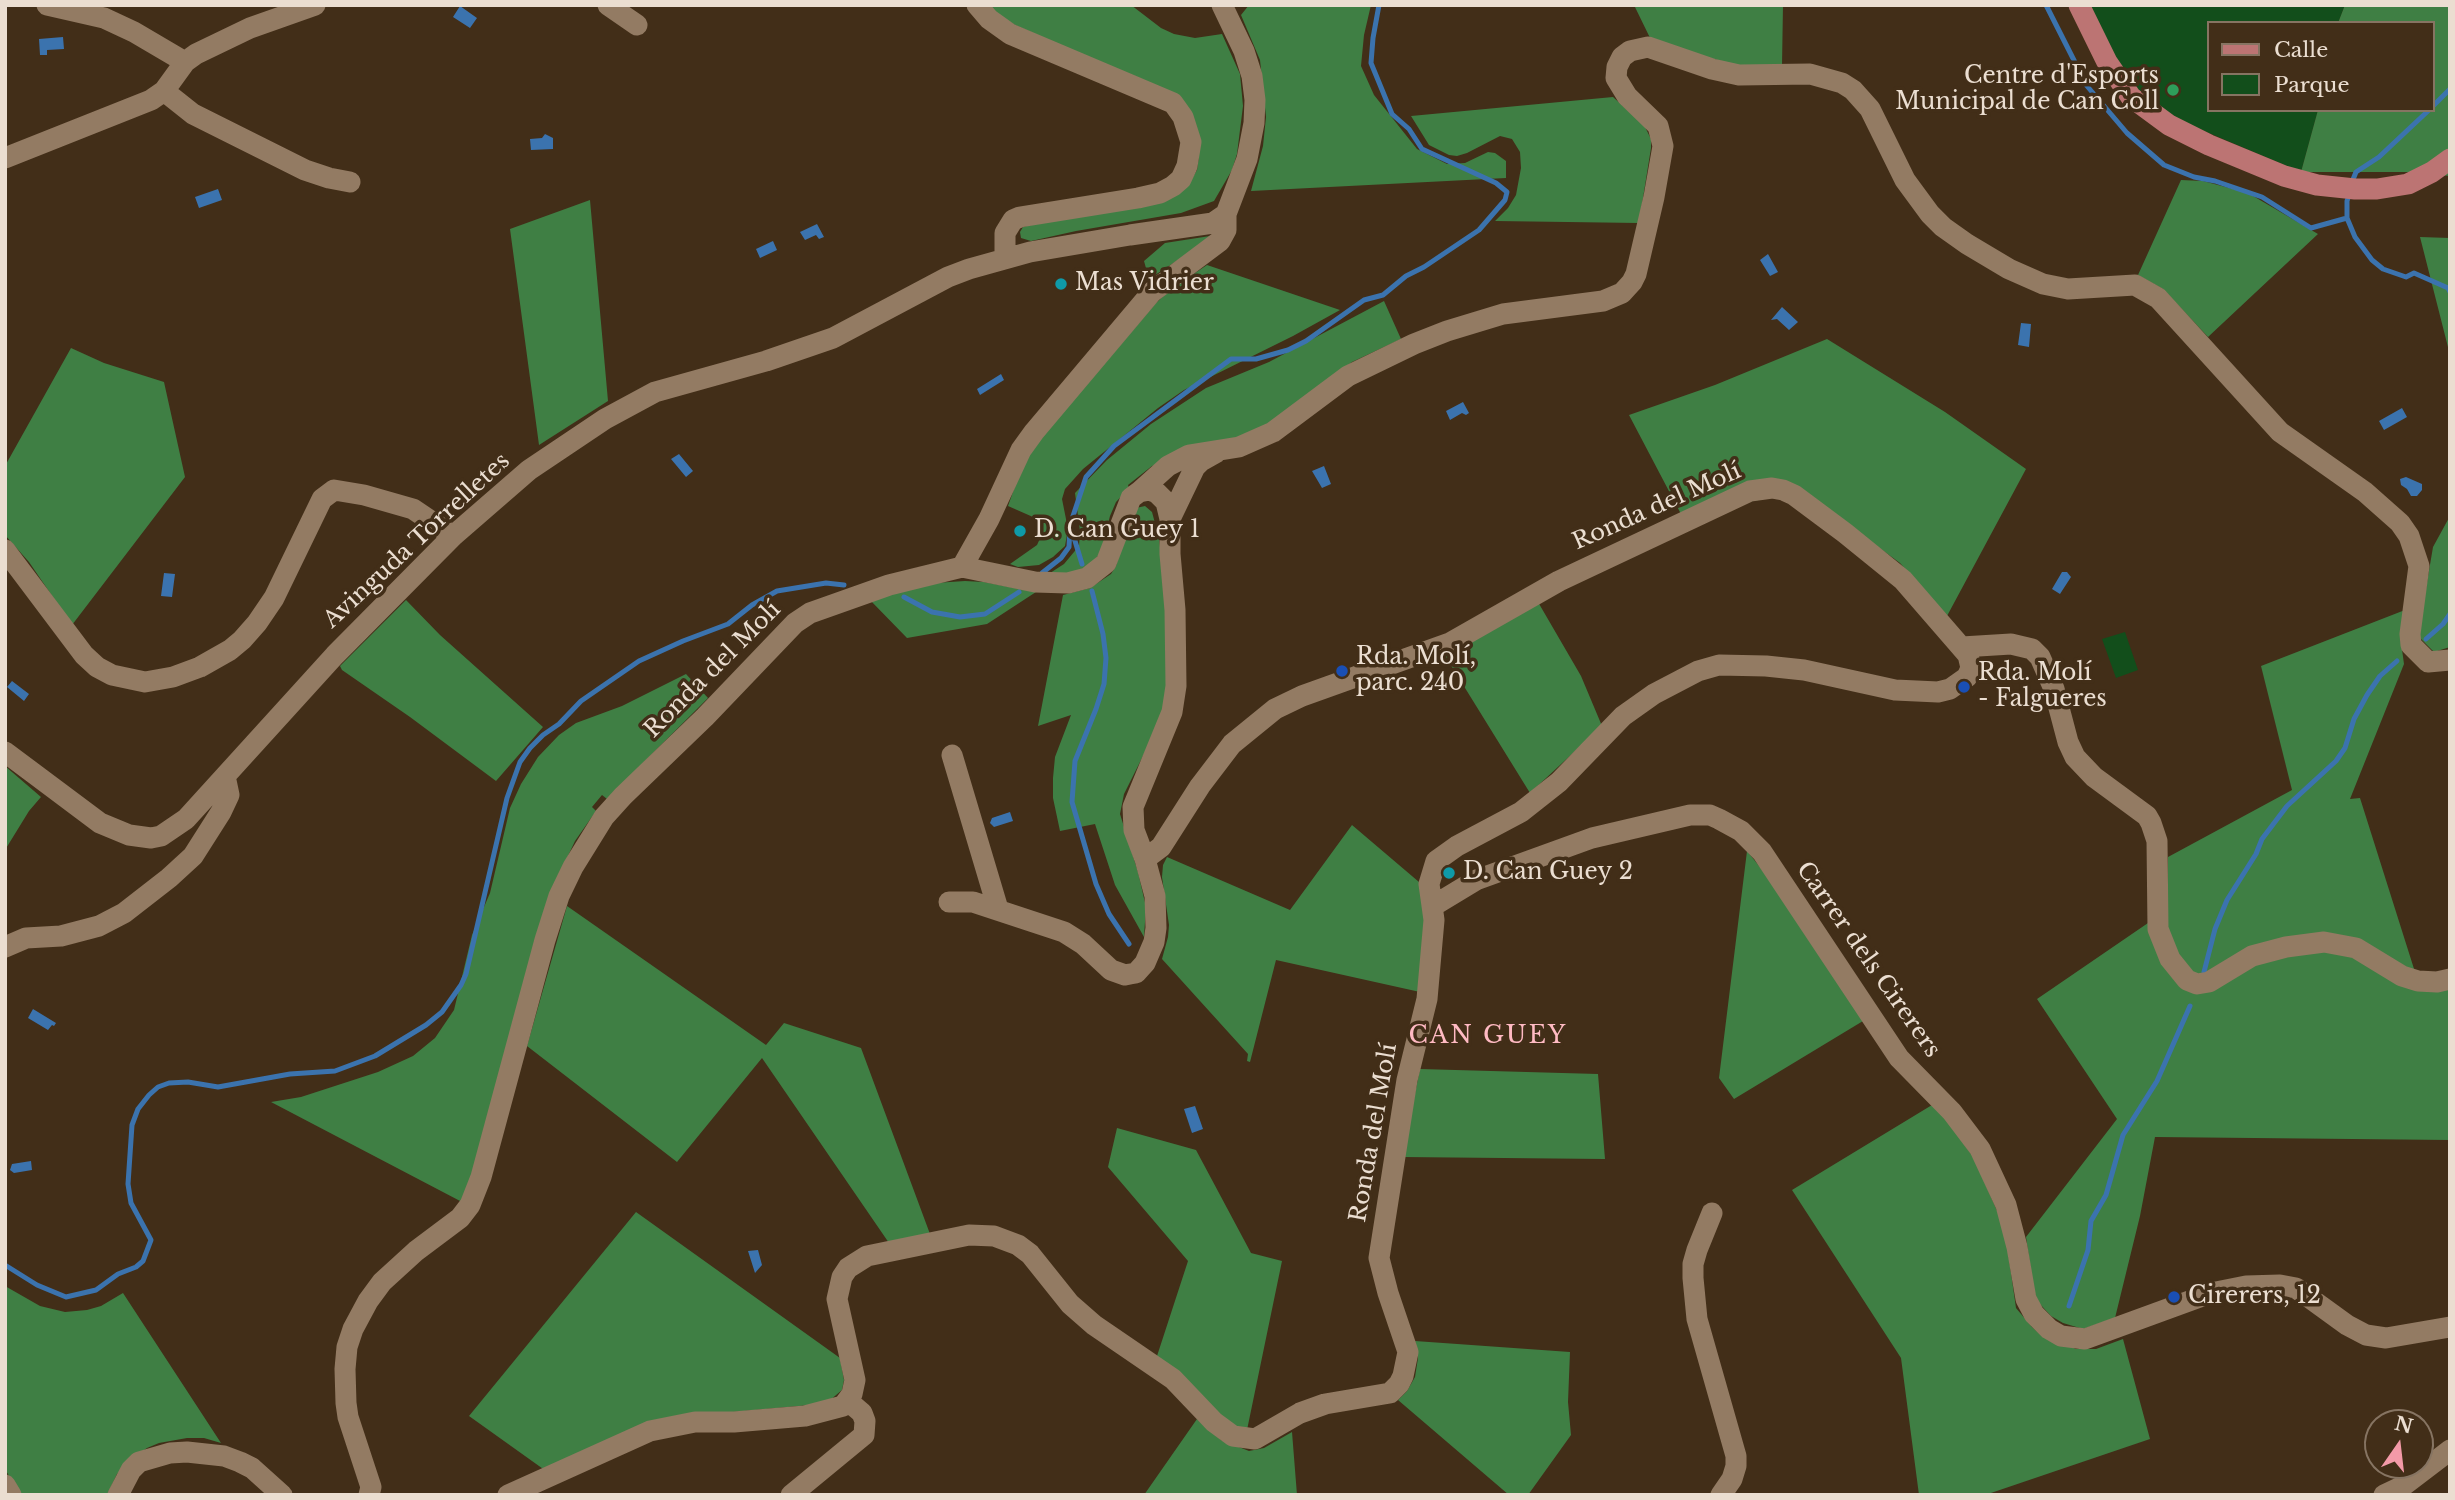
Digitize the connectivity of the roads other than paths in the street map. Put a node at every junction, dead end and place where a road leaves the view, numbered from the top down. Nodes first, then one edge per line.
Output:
1 (47, 5) edge
2 (315, 5) edge
3 (608, 5) edge
4 (977, 5) edge
5 (1222, 5) edge
6 (2079, 5) edge
7 (637, 25) dead end
8 (185, 62) junction
9 (164, 91) junction
10 (5, 158) edge
11 (2450, 159) edge
12 (350, 182) dead end
13 (1226, 214) junction
14 (1005, 258) junction
15 (1222, 450) junction
16 (1139, 492) junction
17 (1170, 519) junction
18 (453, 536) junction
19 (5, 550) edge
20 (962, 567) junction
21 (1962, 647) junction
22 (2450, 660) edge
23 (5, 752) edge
24 (952, 755) dead end
25 (225, 776) junction
26 (1145, 859) junction
27 (949, 902) dead end
28 (1433, 906) junction
29 (998, 909) junction
30 (5, 947) edge
31 (2450, 979) edge
32 (1712, 1213) dead end
33 (2450, 1327) edge
34 (848, 1401) junction
35 (2450, 1450) edge
36 (5, 1485) edge
37 (11, 1495) edge
38 (118, 1495) edge
39 (282, 1495) edge
40 (369, 1495) edge
41 (508, 1495) edge
42 (791, 1495) edge
43 (1721, 1495) edge
44 (2384, 1495) edge

1 - 8 street
2 - 8 street
3 - 7 street
4 - 14 street
5 - 13 street
6 - 11 main road
8 - 9 street
9 - 10 street
9 - 12 street
13 - 14 street, Avinguda Torrelletes
13 - 20 street
14 - 18 street, Avinguda Torrelletes
15 - 16 street, Ronda del Molí
15 - 17 street
15 - 22 street
16 - 17 street
16 - 20 street, Ronda del Molí
17 - 26 street
18 - 19 street
18 - 25 street, Avinguda Torrelletes
20 - 40 street, Ronda del Molí
21 - 26 street, Ronda del Molí
21 - 28 street, Ronda del Molí
21 - 31 street
23 - 25 street, Avinguda Torrelletes
24 - 29 street
25 - 30 street
26 - 29 street
27 - 29 street
28 - 33 street, Carrer dels Cirerers
28 - 34 street, Ronda del Molí
32 - 43 street
34 - 41 street
34 - 42 street
35 - 44 street
36 - 37 street
38 - 39 street

